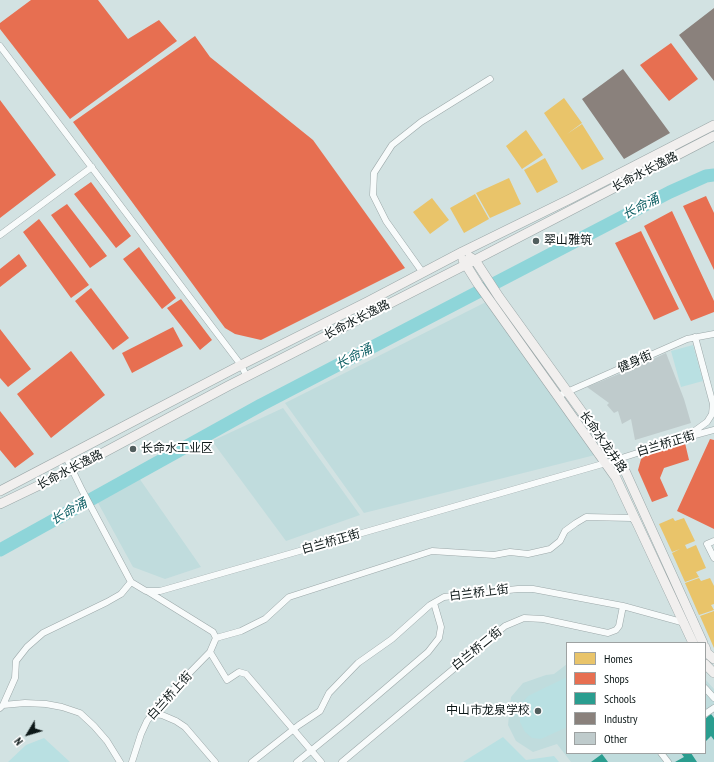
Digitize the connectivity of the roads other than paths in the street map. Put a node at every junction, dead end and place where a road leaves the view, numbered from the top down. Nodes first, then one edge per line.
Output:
1 (0, 46) edge
2 (490, 79) dead end
3 (714, 125) edge
4 (714, 136) edge
5 (92, 167) junction
6 (0, 235) edge
7 (461, 253) junction
8 (475, 260) junction
9 (465, 265) junction
10 (423, 273) junction
11 (714, 334) edge
12 (695, 337) junction
13 (241, 365) junction
14 (247, 377) junction
15 (563, 394) junction
16 (714, 430) edge
17 (684, 438) junction
18 (66, 457) junction
19 (617, 459) junction
20 (606, 463) junction
21 (73, 469) junction
22 (0, 491) edge
23 (0, 504) edge
24 (638, 526) junction
25 (714, 541) edge
26 (714, 558) edge
27 (131, 582) junction
28 (146, 591) junction
29 (434, 603) junction
30 (623, 606) junction
31 (693, 621) junction
32 (684, 623) junction
33 (216, 638) junction
34 (693, 642) edge
35 (703, 642) edge
36 (706, 649) edge
37 (210, 652) junction
38 (714, 659) edge
39 (706, 689) edge
40 (714, 698) edge
41 (1, 707) edge
42 (153, 714) junction
43 (293, 730) junction
44 (311, 750) junction
45 (662, 754) edge
46 (120, 762) edge
47 (132, 762) edge
48 (215, 762) edge
49 (252, 762) edge
50 (297, 762) edge
51 (321, 762) edge
52 (342, 762) edge
53 (668, 762) edge

1 - 5 street
2 - 10 street
3 - 7 street, 长命水长逸路
4 - 8 street, 长命水长逸路
5 - 6 street
5 - 13 street
7 - 8 street
7 - 9 street
7 - 10 street, 长命水长逸路
8 - 9 street, 长命水长逸路
8 - 15 street, 长命水龙井路
9 - 14 street, 长命水长逸路
9 - 15 street, 长命水龙井路
10 - 13 street, 长命水长逸路
11 - 12 street, 健身街
12 - 15 street, 健身街
12 - 17 street
13 - 14 street
13 - 18 street, 长命水长逸路
14 - 21 street, 长命水长逸路
15 - 19 street, 长命水龙井路
15 - 20 street, 长命水龙井路
16 - 17 street, 白兰桥正街
17 - 19 street, 白兰桥正街
18 - 21 street
18 - 22 street, 长命水长逸路
19 - 20 street, 白兰桥正街
19 - 31 street, 长命水龙井路
20 - 24 street, 长命水龙井路
20 - 28 street, 白兰桥正街
21 - 23 street, 长命水长逸路
21 - 27 street
24 - 32 street, 长命水龙井路
24 - 33 street
25 - 26 street
27 - 28 street
27 - 41 street
28 - 33 street
29 - 30 street, 白兰桥上街
29 - 43 street, 白兰桥上街
29 - 44 street
30 - 32 street, 白兰桥上街
30 - 52 street, 白兰桥二街
31 - 32 street, 白兰桥上街
31 - 35 street, 长命水龙井路
32 - 34 street, 长命水龙井路
33 - 37 street, 白兰桥上街
36 - 38 street
37 - 42 street, 白兰桥上街
37 - 43 street
39 - 40 street
41 - 46 street
42 - 47 street, 白兰桥上街
42 - 48 street
43 - 44 street
43 - 49 street, 白兰桥上街
44 - 50 street
44 - 51 street
45 - 53 street

